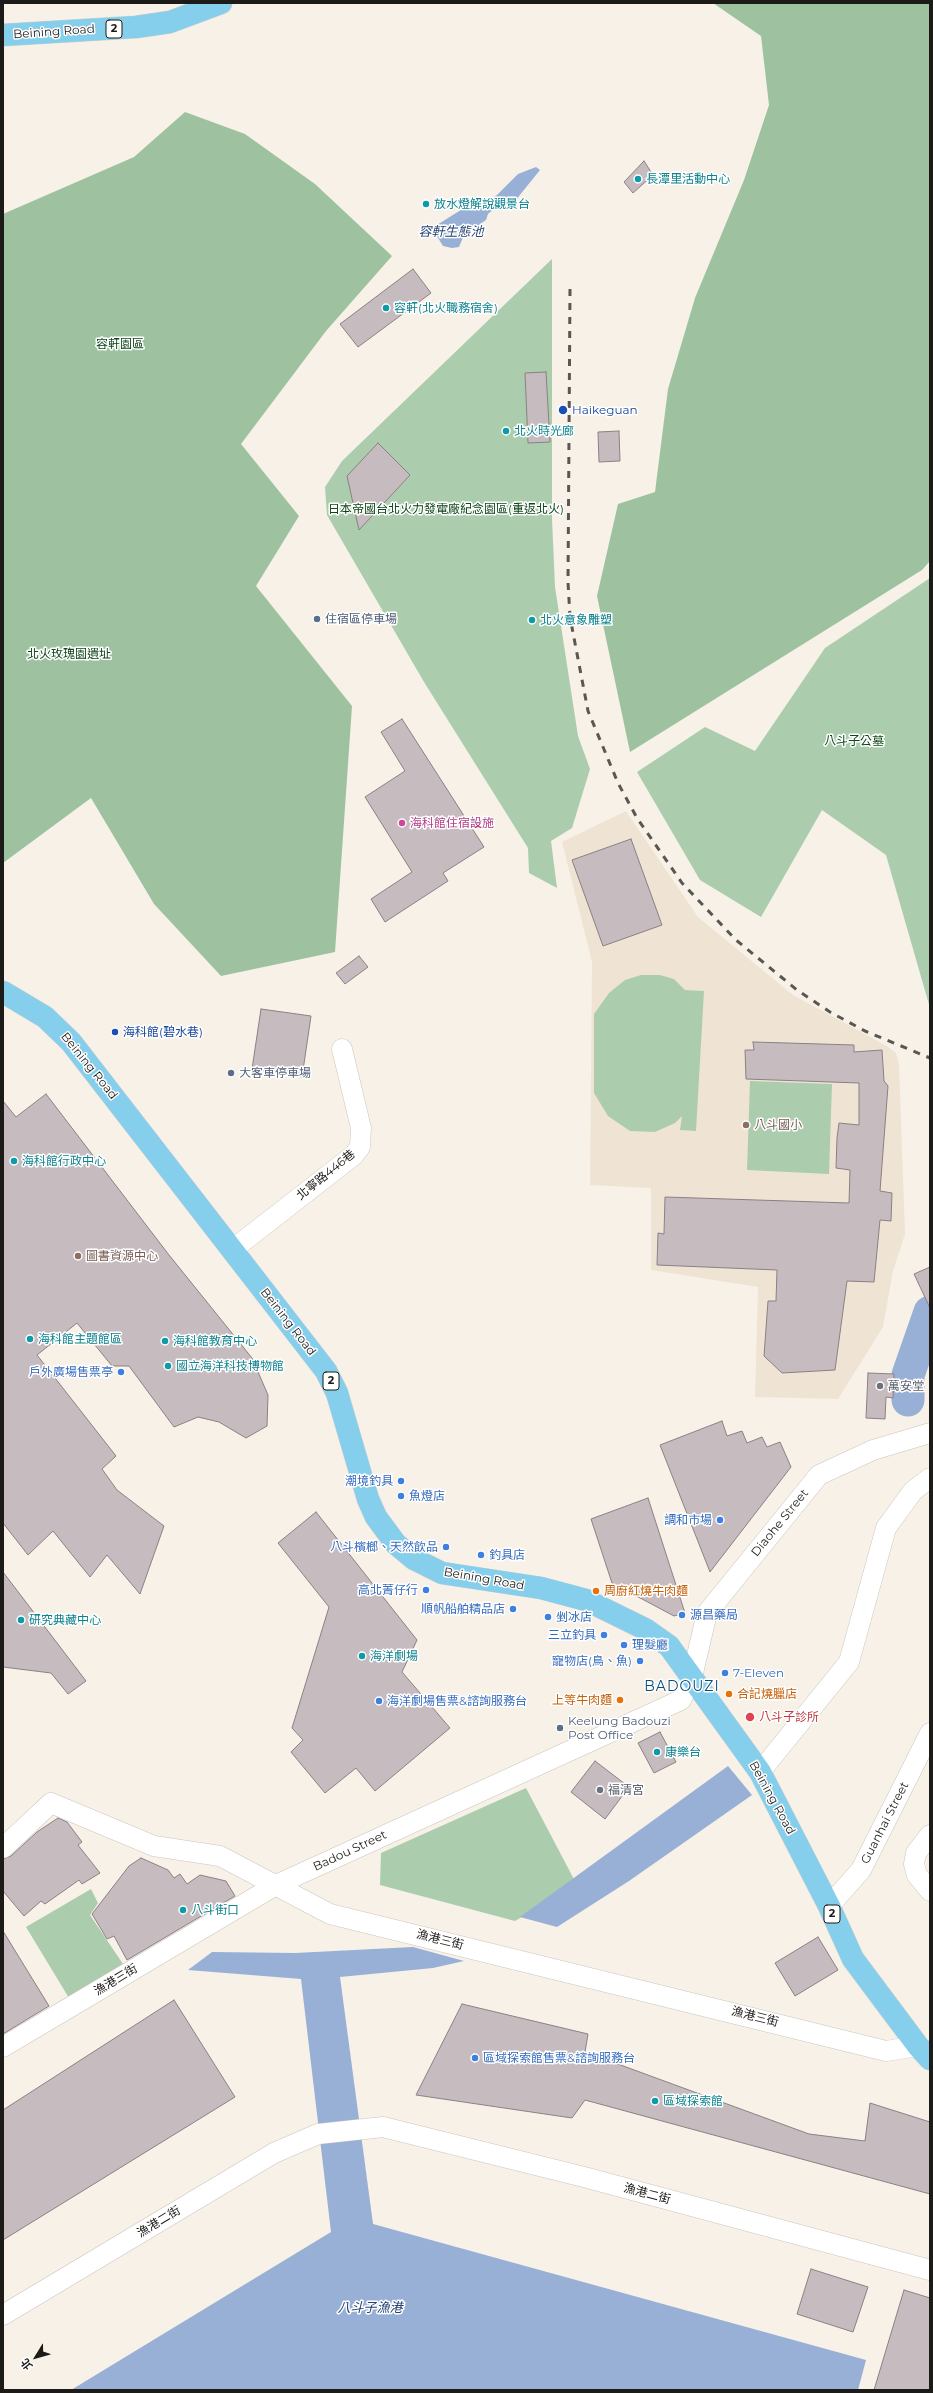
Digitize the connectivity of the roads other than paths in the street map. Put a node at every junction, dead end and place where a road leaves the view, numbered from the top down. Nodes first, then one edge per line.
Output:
1 (221, 3) edge
2 (3, 35) edge
3 (3, 992) edge
4 (342, 1049) dead end
5 (232, 1250) junction
6 (930, 1433) edge
7 (930, 1478) edge
8 (692, 1677) junction
9 (930, 1733) edge
10 (760, 1772) junction
11 (930, 1835) edge
12 (3, 1848) edge
13 (276, 1885) junction
14 (930, 1891) edge
15 (829, 1906) junction
16 (3, 2047) edge
17 (924, 2053) edge
18 (930, 2270) edge
19 (3, 2315) edge

1 - 2 main road, Beining Road / 2
3 - 5 main road, Beining Road / 2
4 - 5 street, 北寧路446巷
5 - 8 main road, Beining Road / 2
6 - 8 street, Diaohe Street
7 - 10 street
8 - 10 main road, Beining Road / 2
8 - 13 street, Badou Street
9 - 15 street, Guanhai Street
10 - 15 main road, Beining Road / 2
11 - 14 street
12 - 13 street
13 - 16 street, 漁港三街
13 - 17 street, 漁港三街
15 - 17 main road, Beining Road / 2
18 - 19 street, 漁港二街

